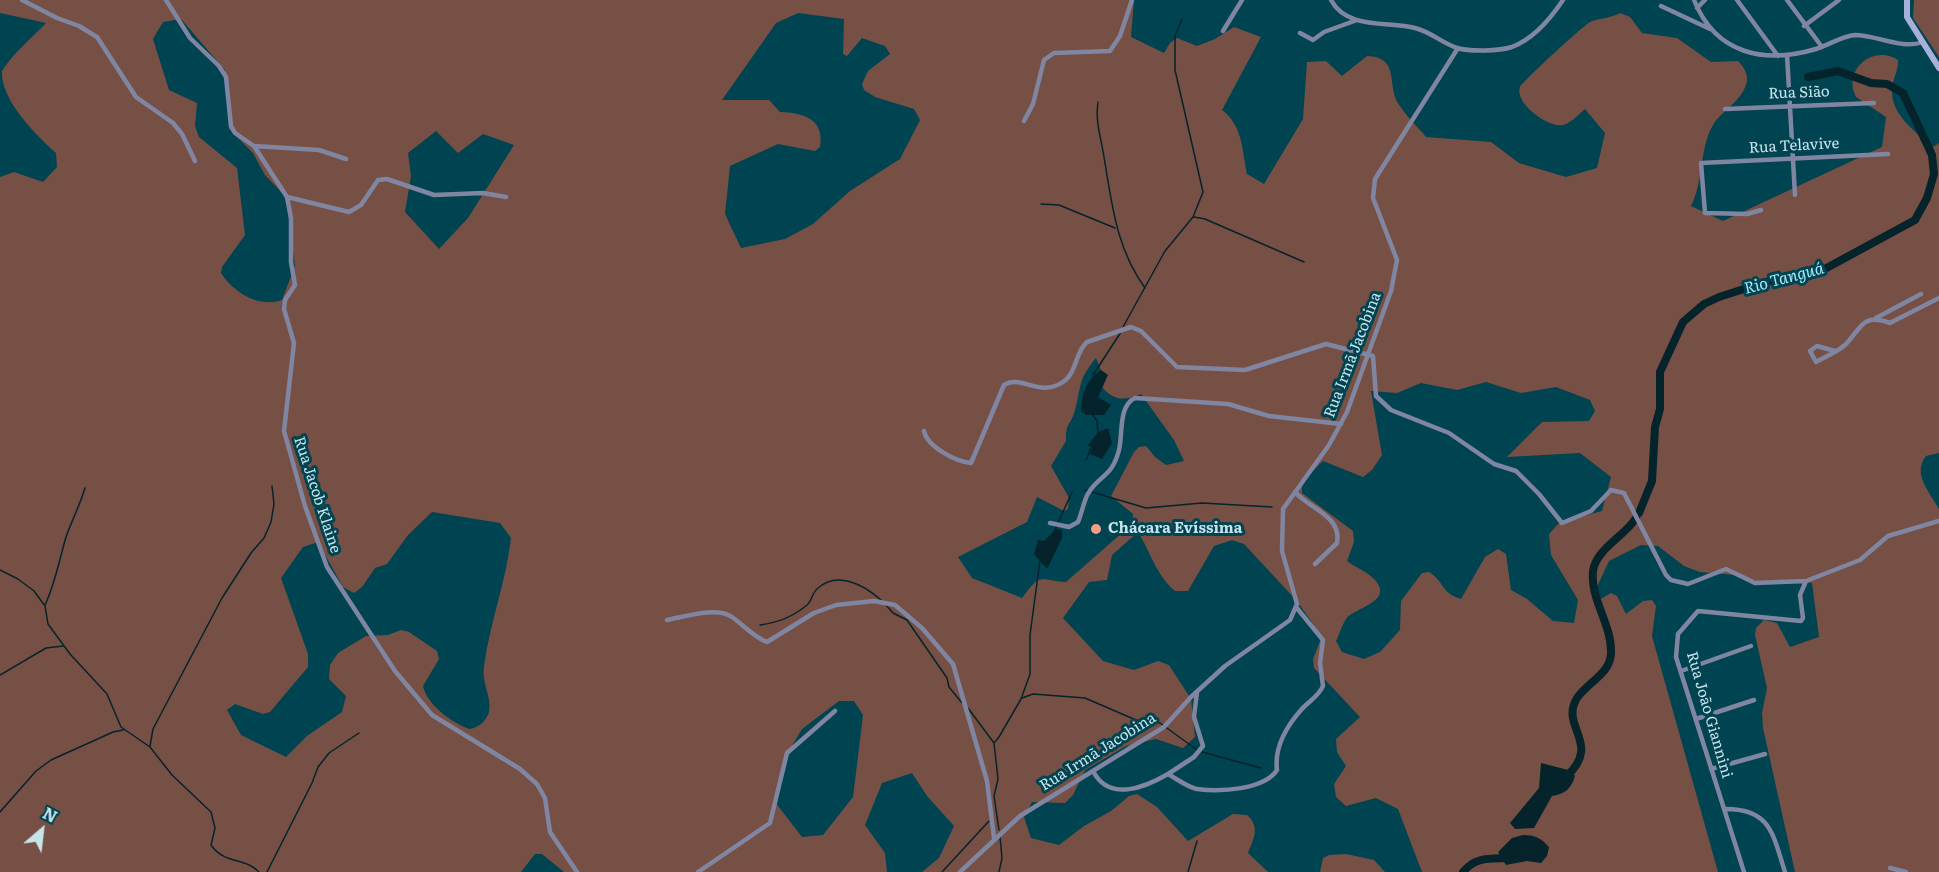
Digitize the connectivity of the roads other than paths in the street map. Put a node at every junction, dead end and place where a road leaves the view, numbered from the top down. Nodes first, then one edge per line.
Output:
1 (22, 0) edge
2 (166, 0) edge
3 (1132, 0) edge
4 (1242, 0) edge
5 (1331, 0) edge
6 (1563, 0) edge
7 (1694, 0) edge
8 (1705, 0) edge
9 (1737, 0) edge
10 (1787, 0) edge
11 (1839, 0) edge
12 (1907, 0) edge
13 (1661, 6) dead end
14 (1697, 8) junction
15 (1357, 20) junction
16 (1804, 26) junction
17 (1711, 29) junction
18 (1223, 31) dead end
19 (1300, 33) dead end
20 (1924, 42) junction
21 (1822, 47) junction
22 (1458, 48) junction
23 (1778, 56) junction
24 (1787, 56) junction
25 (1939, 68) edge
26 (1874, 103) dead end
27 (1790, 105) junction
28 (1725, 109) dead end
29 (1024, 121) dead end
30 (254, 146) junction
31 (1888, 154) dead end
32 (346, 159) dead end
33 (1792, 159) junction
34 (195, 161) dead end
35 (1795, 195) dead end
36 (287, 196) junction
37 (506, 197) dead end
38 (1761, 210) dead end
39 (1921, 294) dead end
40 (1939, 298) edge
41 (1876, 318) junction
42 (1835, 351) junction
43 (1369, 353) junction
44 (1341, 424) junction
45 (924, 431) dead end
46 (1295, 492) junction
47 (1939, 521) edge
48 (1050, 523) dead end
49 (1315, 564) dead end
50 (1806, 581) junction
51 (1296, 607) junction
52 (667, 620) dead end
53 (1751, 646) dead end
54 (1680, 671) junction
55 (1197, 692) junction
56 (1754, 700) dead end
57 (835, 711) dead end
58 (1696, 719) junction
59 (1765, 754) dead end
60 (1711, 769) junction
61 (1093, 771) junction
62 (1168, 774) junction
63 (1724, 808) junction
64 (994, 838) junction
65 (1890, 868) dead end
66 (577, 872) edge
67 (698, 872) edge
68 (960, 872) edge
69 (1744, 872) edge
70 (1785, 872) edge
71 (1906, 872) edge

1 - 34 street
2 - 30 street, Rua Jacob Klaine
3 - 29 street
4 - 18 street
5 - 15 street
6 - 22 street
7 - 14 street
8 - 14 street
9 - 23 street
10 - 16 street
11 - 16 street
12 - 20 main road
13 - 17 street
14 - 17 street
15 - 19 street
15 - 22 street
16 - 21 street
17 - 23 street
20 - 21 street
20 - 25 main road
21 - 24 street
22 - 43 street, Rua Irmã Jacobina
23 - 24 street
24 - 27 street
26 - 27 street, Rua Sião
27 - 28 street, Rua Sião
27 - 33 street
30 - 32 street
30 - 36 street, Rua Jacob Klaine
31 - 33 street, Rua Telavive
33 - 35 street
33 - 38 street, Rua Telavive
36 - 37 street
36 - 66 street, Rua Jacob Klaine
39 - 41 street
40 - 41 street
41 - 42 street
42 - 42 street
43 - 44 street, Rua Irmã Jacobina
43 - 45 street
43 - 50 street
44 - 46 street, Rua Irmã Jacobina
44 - 48 street
46 - 49 street
46 - 51 street, Rua Irmã Jacobina
47 - 50 street
50 - 54 street, Rua João Giannini
51 - 55 street, Rua Irmã Jacobina
51 - 62 street
52 - 64 street
53 - 54 street
54 - 58 street, Rua João Giannini
55 - 61 street, Rua Irmã Jacobina
55 - 62 street
56 - 58 street
57 - 67 street
58 - 60 street, Rua João Giannini
59 - 60 street
60 - 63 street, Rua João Giannini
61 - 62 street
61 - 64 street, Rua Irmã Jacobina
63 - 69 street, Rua João Giannini
63 - 70 street
64 - 68 street, Rua Irmã Jacobina
65 - 71 street

